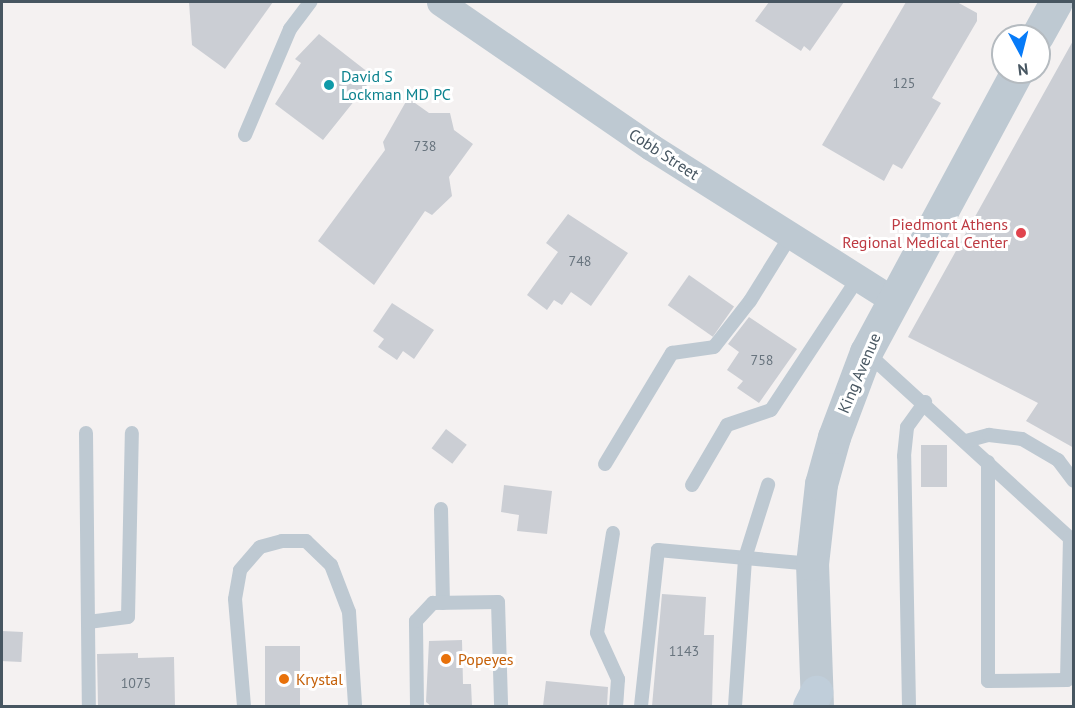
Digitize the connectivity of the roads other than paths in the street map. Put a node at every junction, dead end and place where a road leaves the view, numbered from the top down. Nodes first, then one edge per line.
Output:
1 (310, 2) edge
2 (440, 2) edge
3 (1010, 84) edge
4 (245, 135) dead end
5 (791, 235) junction
6 (858, 278) junction
7 (893, 300) junction
8 (866, 352) junction
9 (925, 402) junction
10 (132, 432) dead end
11 (86, 433) dead end
12 (966, 441) junction
13 (988, 462) junction
14 (605, 464) dead end
15 (1074, 481) edge
16 (692, 485) dead end
17 (768, 485) dead end
18 (441, 509) dead end
19 (613, 533) dead end
20 (1072, 540) edge
21 (746, 558) junction
22 (812, 564) junction
23 (443, 603) junction
24 (88, 622) junction
25 (816, 703) edge
26 (89, 706) edge
27 (244, 706) edge
28 (355, 706) edge
29 (417, 706) edge
30 (501, 706) edge
31 (616, 706) edge
32 (641, 706) edge
33 (735, 706) edge
34 (909, 706) edge

1 - 4 lane
2 - 5 street, Cobb Street
3 - 7 street, King Avenue
5 - 6 street, Cobb Street
5 - 14 lane
6 - 7 street, Cobb Street
6 - 16 lane
7 - 8 street, King Avenue
8 - 9 lane
8 - 22 street, King Avenue
9 - 12 lane
9 - 34 lane
10 - 24 lane
11 - 24 lane
12 - 13 lane
12 - 15 lane
13 - 20 lane
13 - 20 lane
17 - 21 lane
18 - 23 lane
19 - 31 lane
21 - 22 lane
21 - 32 lane
21 - 33 lane
22 - 25 street, King Avenue
23 - 29 lane
23 - 30 lane
24 - 26 lane
27 - 28 lane

